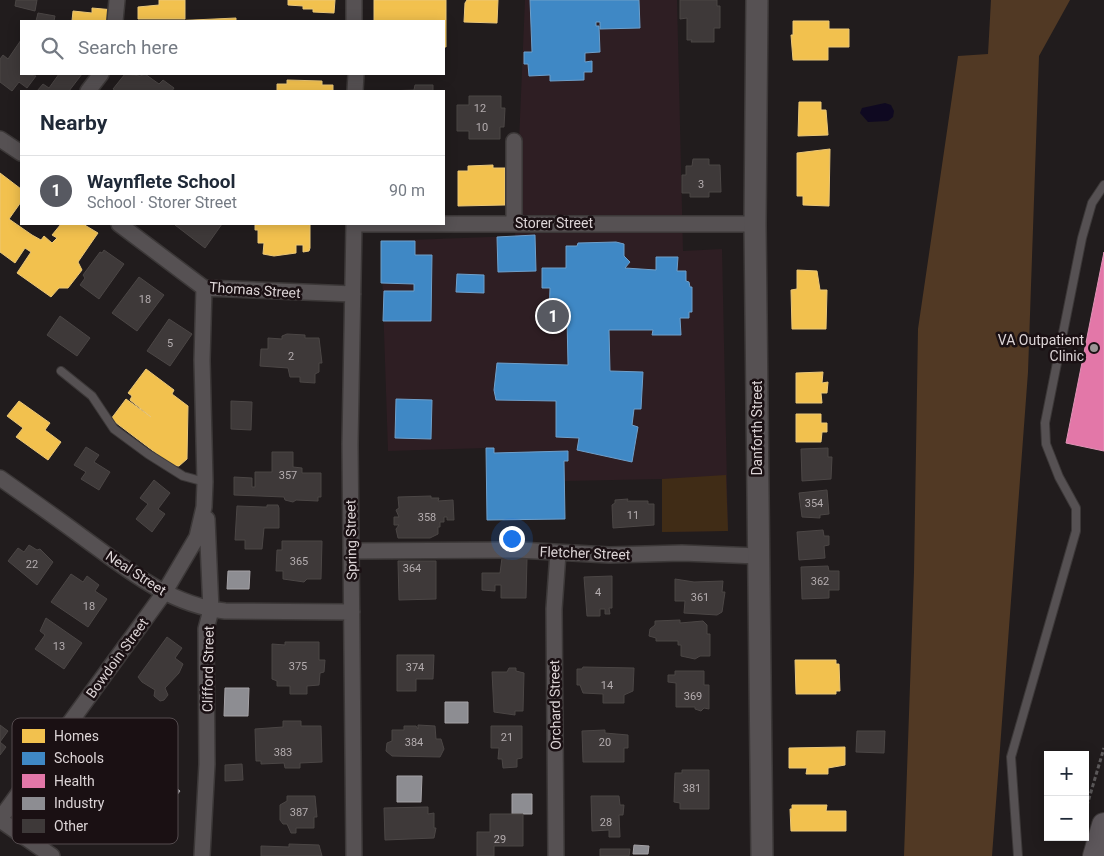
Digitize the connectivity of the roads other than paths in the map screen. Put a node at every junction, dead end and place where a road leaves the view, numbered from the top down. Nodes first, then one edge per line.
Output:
1 (117, 0) edge
2 (354, 0) edge
3 (757, 0) edge
4 (115, 20) edge
5 (354, 20) edge
6 (100, 75) edge
7 (356, 75) edge
8 (89, 90) edge
9 (355, 90) edge
10 (0, 139) edge
11 (514, 140) dead end
12 (20, 152) edge
13 (1104, 185) edge
14 (514, 223) junction
15 (755, 224) junction
16 (120, 225) edge
17 (354, 225) edge
18 (404, 225) edge
19 (204, 288) junction
20 (353, 294) junction
21 (61, 371) dead end
22 (0, 478) edge
23 (205, 482) junction
24 (352, 551) junction
25 (558, 553) junction
26 (758, 556) junction
27 (164, 593) junction
28 (211, 610) junction
29 (352, 612) junction
30 (74, 718) edge
31 (12, 803) edge
32 (0, 820) edge
33 (1104, 825) edge
34 (12, 828) edge
35 (35, 844) edge
36 (52, 856) edge
37 (202, 856) edge
38 (354, 856) edge
39 (556, 856) edge
40 (762, 856) edge
41 (1018, 856) edge
42 (1095, 856) edge

1 - 4 street
2 - 5 street
3 - 15 street, Danforth Street
6 - 8 street
7 - 9 street
10 - 12 street
11 - 14 street
13 - 41 lane
14 - 15 street, Storer Street
14 - 18 street, Storer Street
15 - 26 street, Danforth Street
16 - 19 street, Thomas Street
17 - 20 street, Spring Street
19 - 20 street, Thomas Street
19 - 23 street, Clifford Street
20 - 24 street, Spring Street
21 - 23 lane
22 - 27 street, Neal Street
23 - 27 street, Clifford Street
23 - 28 street, Clifford Street
24 - 25 street, Fletcher Street
24 - 29 street, Spring Street
25 - 26 street, Fletcher Street
25 - 39 street, Orchard Street
26 - 40 street, Danforth Street
27 - 28 street, Neal Street
27 - 30 street, Bowdoin Street
28 - 29 street, Neal Street
28 - 37 street, Clifford Street
29 - 38 street, Spring Street
31 - 32 street, Bowdoin Street
32 - 34 street
33 - 42 main road
35 - 36 street

